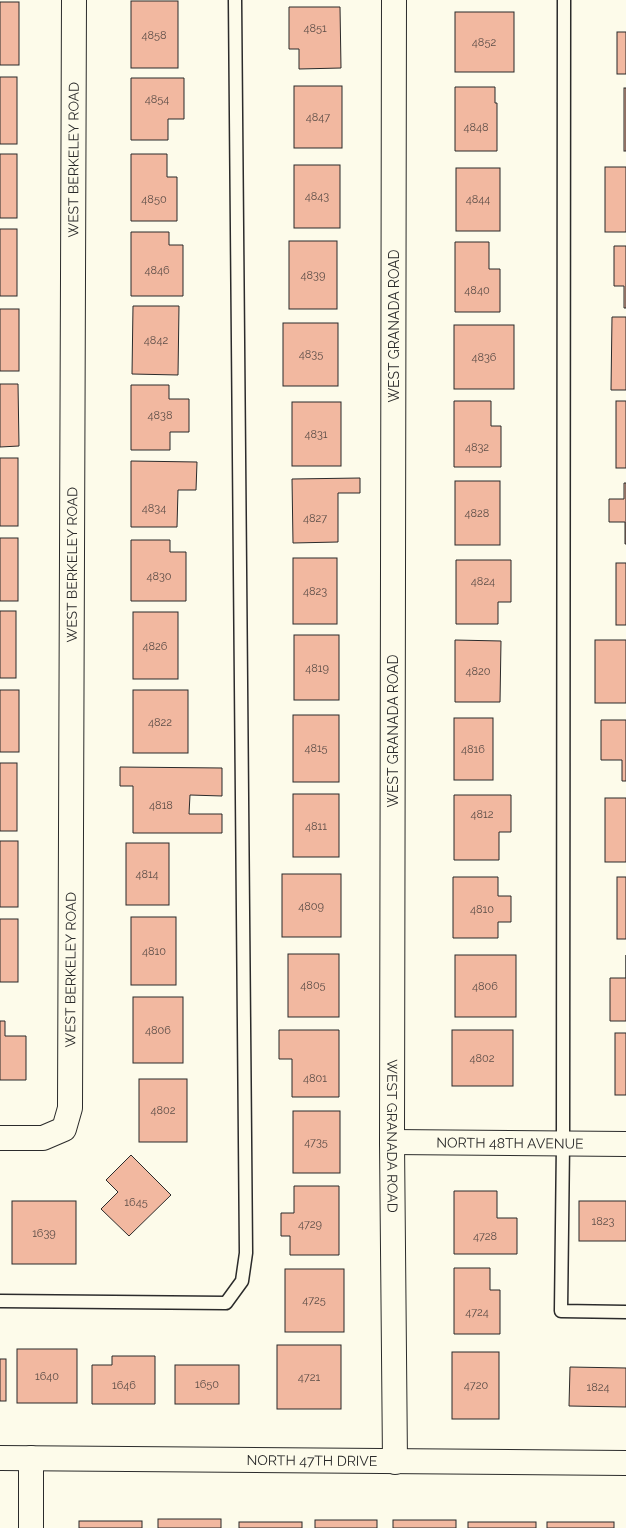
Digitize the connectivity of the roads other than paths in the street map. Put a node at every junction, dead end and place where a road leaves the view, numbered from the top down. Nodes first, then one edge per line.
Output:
1 (74, 0) edge
2 (234, 0) edge
3 (394, 0) edge
4 (564, 0) edge
5 (0, 1138) edge
6 (392, 1142) junction
7 (563, 1144) junction
8 (626, 1144) edge
9 (0, 1301) edge
10 (626, 1312) edge
11 (0, 1458) edge
12 (31, 1458) junction
13 (395, 1462) junction
14 (626, 1463) edge
15 (31, 1528) edge

1 - 5 street, WEST BERKELEY ROAD
2 - 9 lane
3 - 6 street, WEST GRANADA ROAD
4 - 7 lane
6 - 7 street, NORTH 48TH AVENUE
6 - 13 street, WEST GRANADA ROAD
7 - 8 street, NORTH 48TH AVENUE
7 - 10 lane
11 - 12 street, NORTH 47TH DRIVE
12 - 13 street, NORTH 47TH DRIVE
12 - 15 street
13 - 14 street, NORTH 47TH DRIVE

